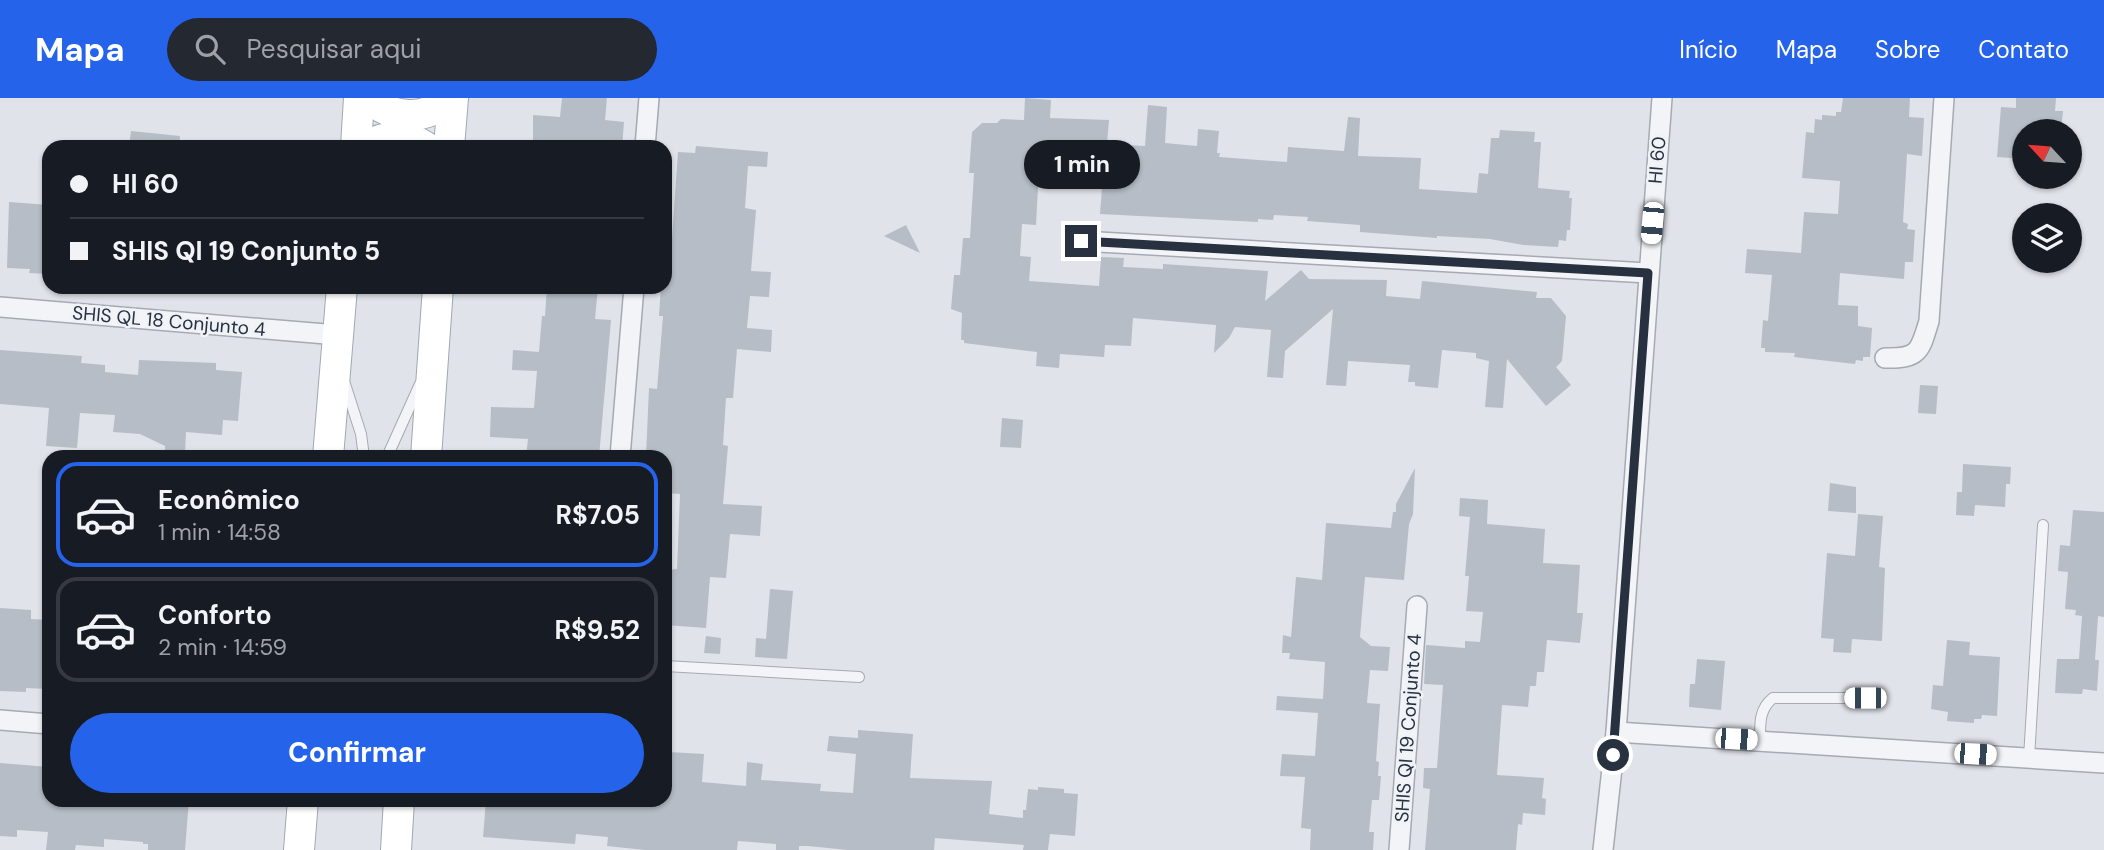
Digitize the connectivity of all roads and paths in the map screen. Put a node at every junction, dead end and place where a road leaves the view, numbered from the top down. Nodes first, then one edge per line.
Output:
1 (359, 98) edge
2 (369, 98) edge
3 (446, 98) edge
4 (453, 98) edge
5 (649, 98) edge
6 (1662, 98) edge
7 (1944, 98) edge
8 (356, 140) edge
9 (376, 140) edge
10 (409, 140) edge
11 (450, 140) edge
12 (646, 140) edge
13 (1081, 241) dead end
14 (1648, 273) junction
15 (341, 294) edge
16 (437, 294) edge
17 (633, 294) edge
18 (0, 307) edge
19 (337, 346) junction
20 (432, 356) junction
21 (1885, 358) dead end
22 (329, 450) edge
23 (363, 450) edge
24 (390, 450) edge
25 (426, 450) edge
26 (621, 450) edge
27 (2043, 525) dead end
28 (1417, 606) dead end
29 (672, 666) edge
30 (859, 677) dead end
31 (1865, 698) dead end
32 (0, 720) edge
33 (42, 723) edge
34 (1616, 732) junction
35 (1760, 741) junction
36 (2029, 758) junction
37 (2104, 763) edge
38 (302, 807) edge
39 (399, 807) edge
40 (299, 850) edge
41 (396, 850) edge
42 (1399, 850) edge
43 (1603, 850) edge

1 - 8 main road
2 - 3 main road
4 - 11 main road
5 - 12 street
6 - 14 street, HI 60
7 - 21 street
9 - 10 main road
13 - 14 street
14 - 34 street, HI 60
15 - 19 main road
16 - 20 main road
17 - 26 street
18 - 19 street, SHIS QL 18 Conjunto 4
19 - 22 main road
19 - 23 lane
20 - 24 lane
20 - 25 main road
27 - 36 lane
28 - 42 street, SHIS QI 19 Conjunto 4
29 - 30 lane
31 - 35 lane
32 - 33 street
34 - 35 street
34 - 43 street, HI 60
35 - 36 street
36 - 37 street
38 - 40 main road
39 - 41 main road

